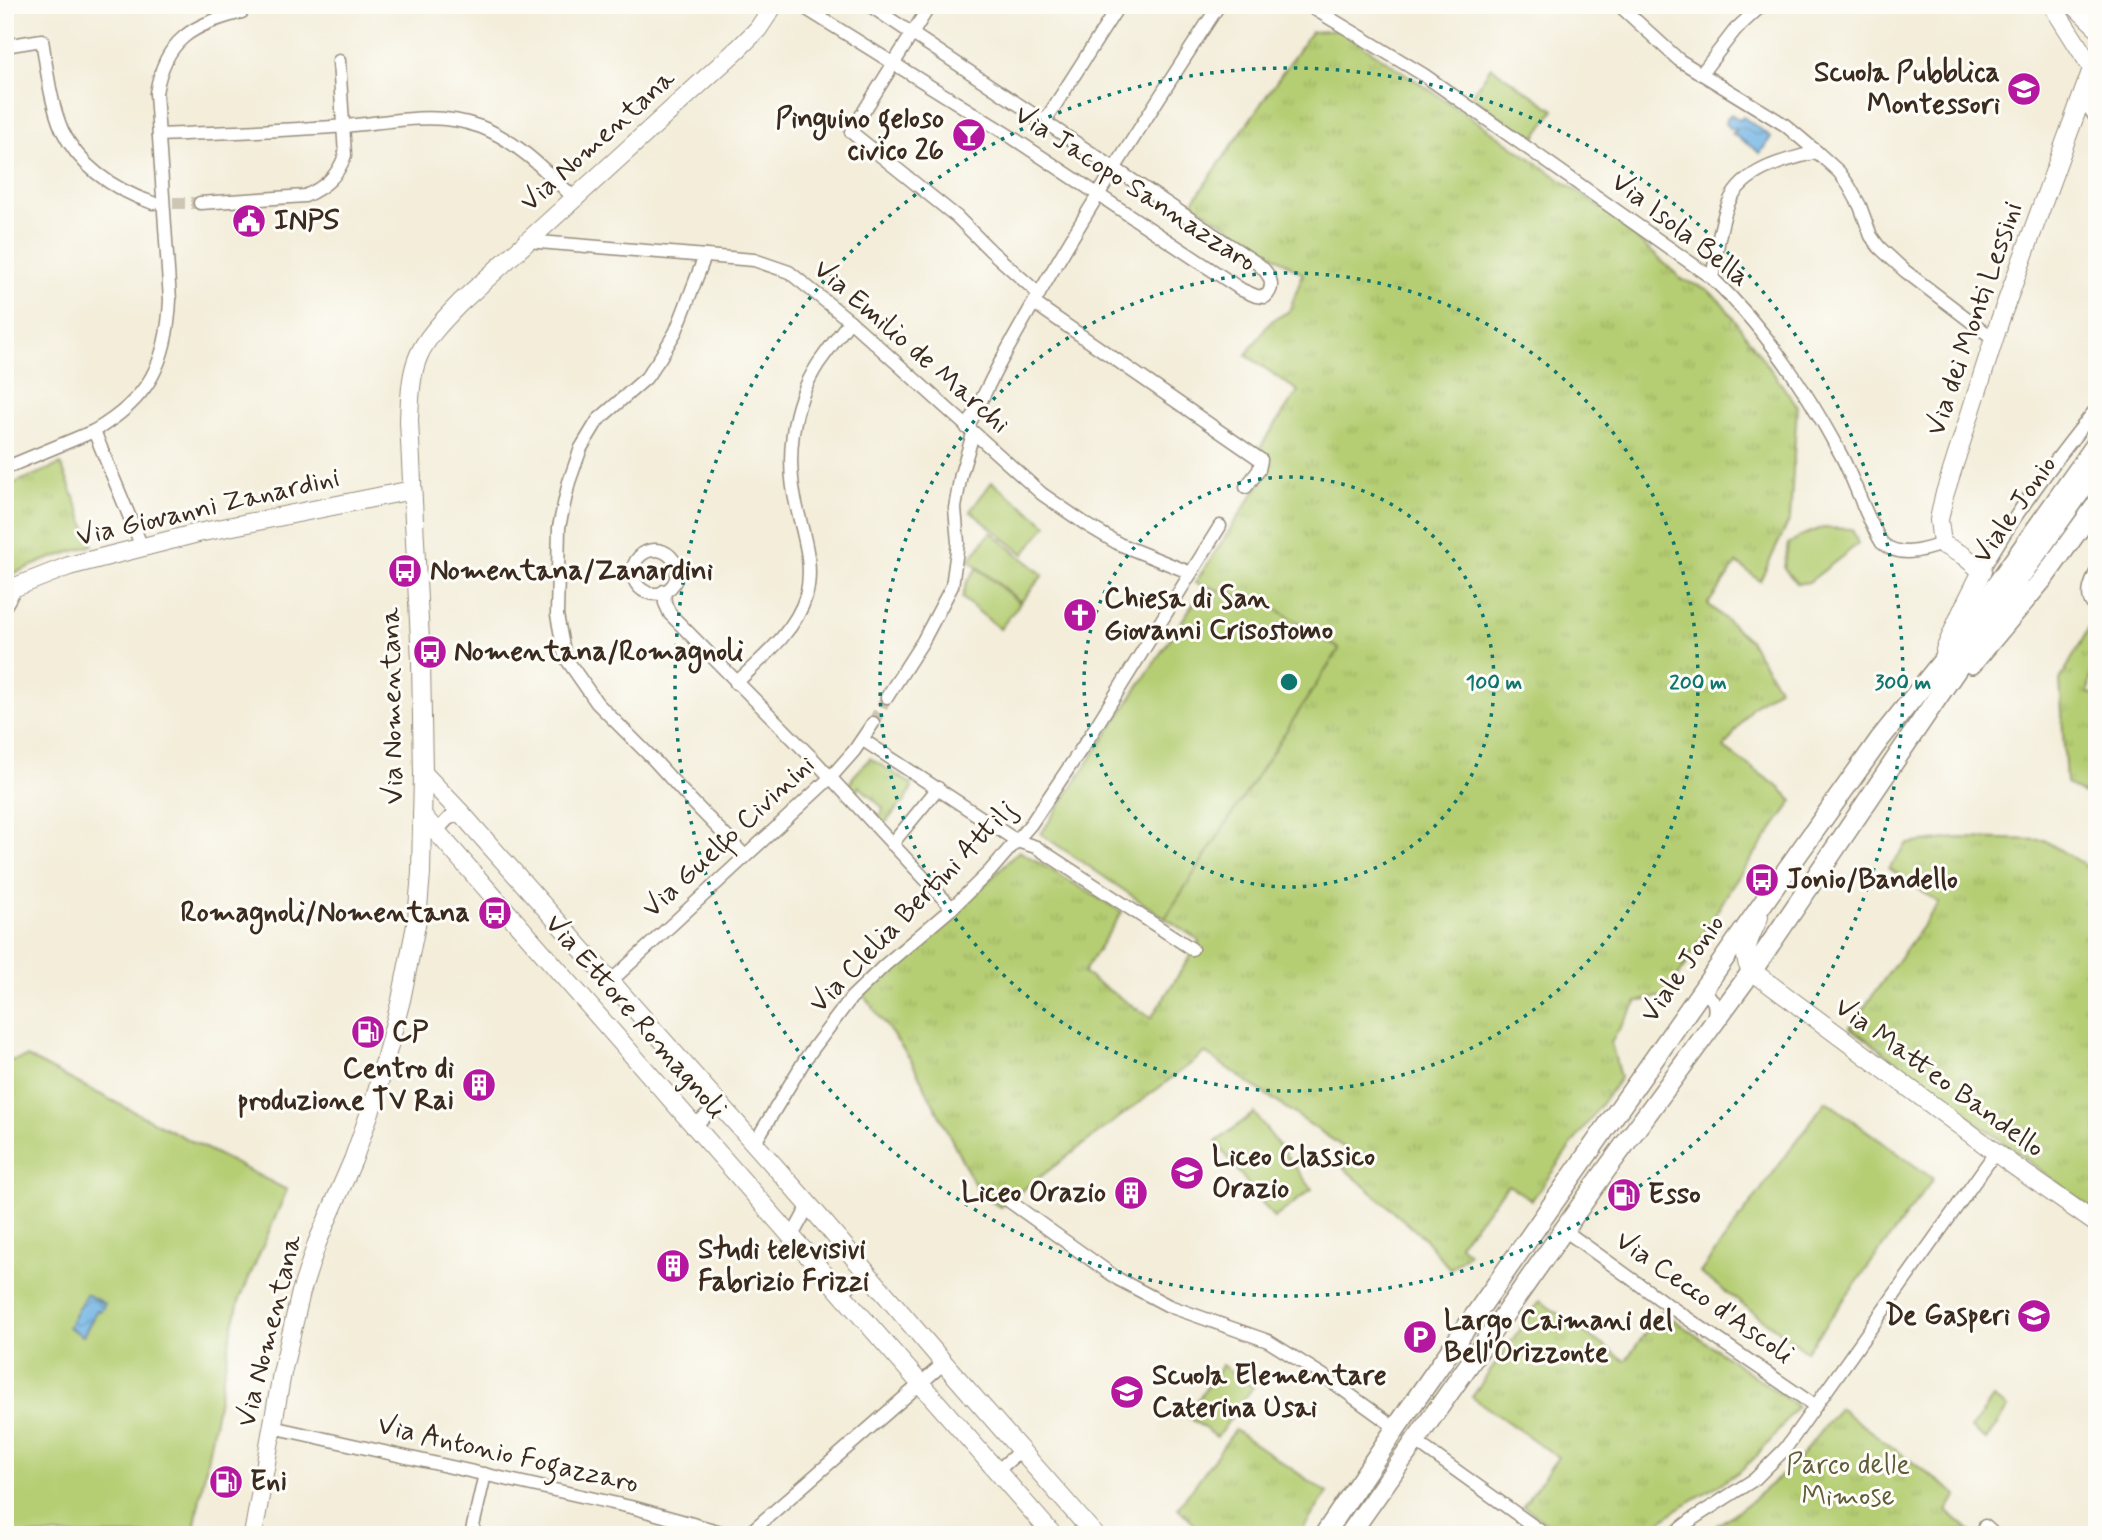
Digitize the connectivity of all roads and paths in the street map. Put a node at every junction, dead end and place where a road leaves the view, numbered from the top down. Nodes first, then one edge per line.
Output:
1 (774, 5) edge
2 (800, 5) edge
3 (869, 5) edge
4 (930, 5) edge
5 (1119, 5) edge
6 (1219, 5) edge
7 (1308, 5) edge
8 (1619, 5) edge
9 (1762, 5) edge
10 (2052, 5) edge
11 (2074, 5) edge
12 (242, 12) dead end
13 (2097, 27) edge
14 (911, 34) junction
15 (11, 45) dead end
16 (339, 61) dead end
17 (893, 64) junction
18 (2095, 73) edge
19 (1701, 74) junction
20 (2082, 97) junction
21 (2097, 120) edge
22 (1045, 121) junction
23 (344, 126) junction
24 (159, 135) junction
25 (1817, 152) junction
26 (1116, 168) junction
27 (1099, 195) junction
28 (574, 198) junction
29 (153, 203) tunnel mouth
30 (200, 203) tunnel mouth
31 (527, 241) junction
32 (705, 256) junction
33 (1712, 278) junction
34 (1036, 298) junction
35 (850, 321) junction
36 (1994, 339) junction
37 (2097, 408) edge
38 (94, 431) junction
39 (970, 431) junction
40 (2097, 443) edge
41 (5, 468) edge
42 (2097, 468) edge
43 (1246, 487) dead end
44 (412, 490) junction
45 (2097, 504) edge
46 (1220, 526) dead end
47 (1942, 544) junction
48 (142, 547) junction
49 (2097, 570) edge
50 (1982, 571) junction
51 (1191, 573) junction
52 (11, 588) edge
53 (664, 591) dead end
54 (5, 606) edge
55 (2095, 607) edge
56 (1941, 663) junction
57 (736, 683) junction
58 (887, 697) tunnel mouth
59 (1920, 722) junction
60 (873, 723) tunnel mouth
61 (863, 740) junction
62 (423, 773) junction
63 (830, 778) junction
64 (939, 788) junction
65 (461, 813) junction
66 (422, 816) junction
67 (436, 832) junction
68 (1017, 841) junction
69 (892, 844) junction
70 (745, 856) junction
71 (1768, 896) junction
72 (952, 908) junction
73 (1192, 949) dead end
74 (1752, 971) junction
75 (611, 981) junction
76 (1702, 991) junction
77 (1708, 1032) junction
78 (719, 1104) junction
79 (695, 1125) junction
80 (754, 1143) junction
81 (1995, 1153) junction
82 (1009, 1201) dead end
83 (809, 1205) junction
84 (2097, 1224) edge
85 (1564, 1230) junction
86 (792, 1238) junction
87 (866, 1271) junction
88 (841, 1294) junction
89 (944, 1363) junction
90 (921, 1384) junction
91 (1815, 1406) junction
92 (272, 1427) junction
93 (1396, 1428) junction
94 (1415, 1441) junction
95 (1020, 1451) junction
96 (998, 1470) junction
97 (485, 1474) junction
98 (253, 1535) edge
99 (471, 1535) edge
100 (732, 1535) edge
101 (747, 1535) edge
102 (1053, 1535) edge
103 (1095, 1535) edge
104 (1324, 1535) edge
105 (1349, 1535) edge
106 (1546, 1535) edge
107 (1672, 1535) edge

1 - 28 street, Via Nomentana
2 - 17 street, Via Jacopo Sannazzaro
3 - 14 street, Via Jacopo Sannazzaro
4 - 14 street
5 - 22 street
6 - 26 street
7 - 33 street, Via Isola Bella
8 - 19 street
9 - 19 street
10 - 18 street
11 - 13 street
12 - 24 street
14 - 17 street
14 - 22 street, Via Jacopo Sannazzaro
15 - 29 street
16 - 23 street
17 - 27 street, Via Jacopo Sannazzaro
17 - 34 street
18 - 20 street, Via dei Monti Lessini
19 - 25 street
20 - 21 street
20 - 36 street, Via dei Monti Lessini
22 - 26 street, Via Jacopo Sannazzaro
23 - 24 street
23 - 28 street
23 - 30 street
24 - 38 street
25 - 33 street
25 - 36 street
26 - 27 street
26 - 27 street, Via Jacopo Sannazzaro
27 - 34 street
28 - 31 street, Via Nomentana
31 - 32 street, Via Emilio de Marchi
31 - 44 street, Via Nomentana
32 - 35 street, Via Emilio de Marchi
32 - 70 street
33 - 47 street, Via Isola Bella
34 - 39 street
34 - 43 street
35 - 39 street, Via Emilio de Marchi
35 - 57 street
36 - 47 street, Via dei Monti Lessini
37 - 50 street
38 - 41 street
38 - 48 street
39 - 51 street, Via Emilio de Marchi
39 - 58 street
40 - 56 main road, Viale Jonio
42 - 59 main road, Viale Jonio
44 - 48 street, Via Giovanni Zanardini
44 - 62 street, Via Nomentana
45 - 59 main road
46 - 51 street, Via Clelia Bertini Attilj
47 - 50 street
48 - 52 street, Via Giovanni Zanardini
49 - 55 street
50 - 56 street
51 - 68 street, Via Clelia Bertini Attilj
52 - 54 street, Via Giovanni Zanardini
53 - 57 street
56 - 71 main road, Viale Jonio
57 - 63 street
59 - 74 main road, Viale Jonio
60 - 61 street, Via Guelfo Civinini
61 - 63 street, Via Guelfo Civinini
61 - 64 street
62 - 65 street, Via Ettore Romagnoli
62 - 66 street, Via Nomentana
63 - 69 street
63 - 70 street, Via Guelfo Civinini
64 - 68 street
64 - 69 street
65 - 67 street
65 - 75 street, Via Ettore Romagnoli
66 - 67 street, Via Ettore Romagnoli
66 - 92 street, Via Nomentana
67 - 79 street, Via Ettore Romagnoli
68 - 72 street, Via Clelia Bertini Attilj
68 - 73 street
69 - 72 street
70 - 75 street, Via Guelfo Civinini
71 - 74 street
71 - 76 main road, Viale Jonio
72 - 80 street, Via Clelia Bertini Attilj
74 - 77 main road, Viale Jonio
74 - 81 street, Via Matteo Bandello
75 - 78 street, Via Ettore Romagnoli
76 - 77 street
76 - 93 main road, Viale Jonio
77 - 85 main road, Viale Jonio
78 - 79 street
78 - 80 street, Via Ettore Romagnoli
79 - 86 street, Via Ettore Romagnoli
80 - 83 street, Via Ettore Romagnoli
81 - 84 street, Via Matteo Bandello
81 - 91 street
82 - 93 street
83 - 86 street
83 - 87 street, Via Ettore Romagnoli
85 - 91 street, Via Cecco d'Ascoli
85 - 94 main road, Viale Jonio
86 - 88 street, Via Ettore Romagnoli
87 - 88 street
87 - 89 street, Via Ettore Romagnoli
88 - 90 street, Via Ettore Romagnoli
89 - 90 street
89 - 95 street, Via Ettore Romagnoli
90 - 96 street, Via Ettore Romagnoli
90 - 101 street
91 - 107 street
92 - 97 street, Via Antonio Fogazzaro
92 - 98 street, Via Nomentana
93 - 104 main road, Viale Jonio
94 - 105 main road, Viale Jonio
94 - 106 street
95 - 96 street
95 - 103 street, Via Ettore Romagnoli
96 - 102 street, Via Ettore Romagnoli
97 - 99 street
97 - 100 street, Via Antonio Fogazzaro

